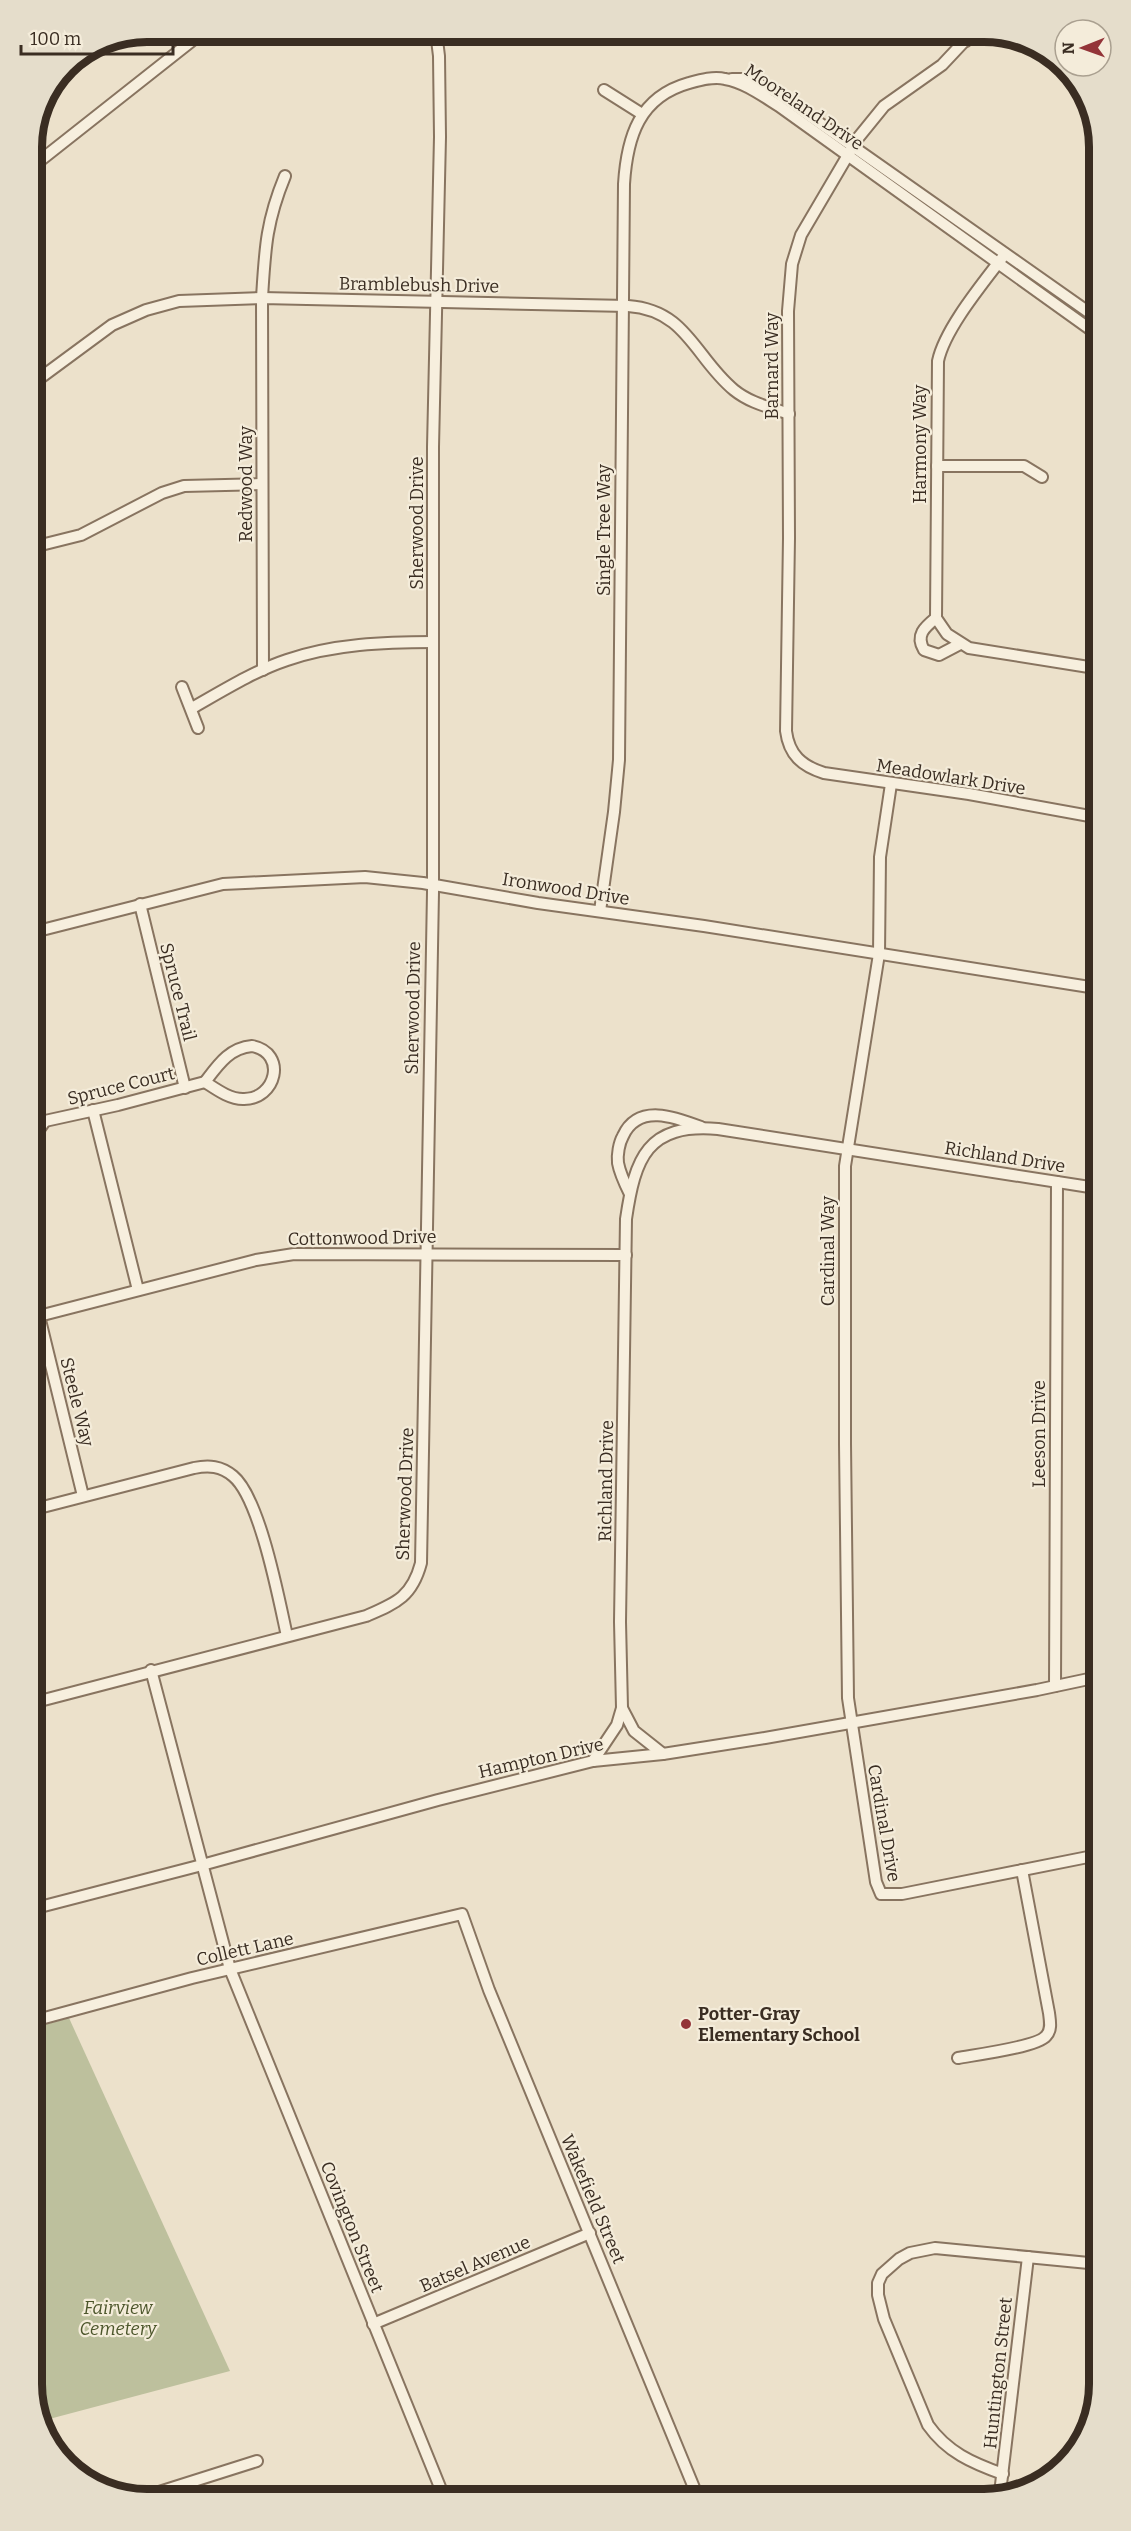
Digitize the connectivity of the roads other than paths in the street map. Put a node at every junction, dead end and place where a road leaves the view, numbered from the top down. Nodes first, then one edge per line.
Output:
1 (190, 42) edge
2 (437, 42) edge
3 (963, 42) edge
4 (604, 90) dead end
5 (642, 114) junction
6 (628, 148) joint
7 (850, 151) junction
8 (42, 159) edge
9 (285, 176) dead end
10 (1005, 254) junction
11 (998, 264) junction
12 (262, 298) junction
13 (437, 301) junction
14 (623, 306) junction
15 (1089, 313) edge
16 (1089, 328) edge
17 (42, 376) edge
18 (789, 414) junction
19 (937, 466) junction
20 (1042, 477) dead end
21 (261, 484) junction
22 (42, 545) edge
23 (936, 618) junction
24 (433, 642) junction
25 (960, 644) junction
26 (1089, 667) edge
27 (263, 670) junction
28 (182, 687) dead end
29 (192, 708) junction
30 (198, 729) dead end
31 (803, 764) joint
32 (891, 784) junction
33 (1089, 816) edge
34 (433, 885) junction
35 (140, 904) junction
36 (600, 912) junction
37 (42, 930) edge
38 (879, 954) junction
39 (1089, 987) edge
40 (205, 1082) junction
41 (185, 1088) junction
42 (93, 1110) junction
43 (42, 1120) edge
44 (45, 1121) junction
45 (42, 1125) edge
46 (704, 1128) junction
47 (846, 1149) junction
48 (1057, 1182) junction
49 (1089, 1187) edge
50 (630, 1194) junction
51 (425, 1254) junction
52 (626, 1255) junction
53 (138, 1290) junction
54 (42, 1315) edge
55 (42, 1336) edge
56 (83, 1496) junction
57 (42, 1507) edge
58 (287, 1636) junction
59 (151, 1670) junction
60 (1089, 1679) edge
61 (1055, 1686) junction
62 (42, 1699) edge
63 (622, 1707) junction
64 (850, 1723) junction
65 (663, 1754) junction
66 (593, 1761) junction
67 (1089, 1857) edge
68 (202, 1865) junction
69 (1022, 1870) junction
70 (42, 1906) edge
71 (462, 1914) joint
72 (230, 1969) junction
73 (42, 2019) edge
74 (958, 2058) dead end
75 (590, 2233) junction
76 (1028, 2257) junction
77 (1089, 2263) edge
78 (373, 2324) junction
79 (257, 2461) dead end
80 (1003, 2474) junction
81 (1001, 2487) edge
82 (186, 2489) edge
83 (441, 2489) edge
84 (695, 2489) edge

1 - 8 street
2 - 13 street, Sherwood Drive
3 - 7 street, Barnard Way
4 - 5 street
5 - 6 street, Mooreland Drive
5 - 7 street, Mooreland Drive
6 - 14 street, Single Tree Way
7 - 10 street, Mooreland Drive
7 - 11 street, Mooreland Drive
7 - 18 street, Barnard Way
9 - 12 street, Redwood Way
10 - 11 street, Harmony Way
10 - 15 street, Mooreland Drive
11 - 16 street, Mooreland Drive
11 - 19 street, Harmony Way
12 - 13 street, Bramblebush Drive
12 - 17 street, Bramblebush Drive
12 - 21 street, Redwood Way
13 - 14 street, Bramblebush Drive
13 - 24 street, Sherwood Drive
14 - 18 street, Bramblebush Drive
14 - 36 street, Single Tree Way
18 - 31 street, Barnard Way
19 - 20 street
19 - 23 street, Harmony Way
21 - 22 street
21 - 27 street, Redwood Way
23 - 25 street
23 - 25 street
24 - 27 street
24 - 34 street, Sherwood Drive
25 - 26 street
27 - 29 street
28 - 29 street
29 - 30 street
31 - 32 street, Meadowlark Drive
32 - 33 street, Meadowlark Drive
32 - 38 street, Cardinal Way
34 - 35 street, Ironwood Drive
34 - 36 street, Ironwood Drive
34 - 51 street, Sherwood Drive
35 - 37 street, Ironwood Drive
35 - 41 street, Spruce Trail
36 - 38 street, Ironwood Drive
38 - 39 street, Ironwood Drive
38 - 47 street, Cardinal Way
40 - 40 street
40 - 41 street, Spruce Court
41 - 42 street, Spruce Court
42 - 44 street, Spruce Court
42 - 53 street
43 - 44 street
44 - 45 street
46 - 47 street, Richland Drive
46 - 50 street, Richland Drive
46 - 50 street
47 - 48 street, Richland Drive
47 - 64 street, Cardinal Way
48 - 49 street, Richland Drive
48 - 61 street, Leeson Drive
50 - 52 street, Richland Drive
51 - 52 street, Cottonwood Drive
51 - 53 street, Cottonwood Drive
51 - 58 street, Sherwood Drive
52 - 63 street, Richland Drive
53 - 54 street, Cottonwood Drive
55 - 56 street, Steele Way
56 - 57 street
56 - 58 street
58 - 59 street, Sherwood Drive
59 - 62 street, Sherwood Drive
59 - 68 street, Covington Street
60 - 61 street, Hampton Drive
61 - 64 street, Hampton Drive
63 - 65 street, Richland Drive
63 - 66 street, Richland Drive
64 - 65 street, Hampton Drive
64 - 69 street, Cardinal Drive
65 - 66 street, Hampton Drive
66 - 68 street, Hampton Drive
67 - 69 street
68 - 70 street, Hampton Drive
68 - 72 street, Covington Street
69 - 74 street
71 - 72 street, Collett Lane
71 - 75 street, Wakefield Street
72 - 73 street, Collett Lane
72 - 78 street, Covington Street
75 - 78 street, Batsel Avenue
75 - 84 street, Wakefield Street
76 - 77 street
76 - 80 street, Huntington Street
76 - 80 street
78 - 83 street, Covington Street
79 - 82 street
80 - 81 street, Huntington Street

